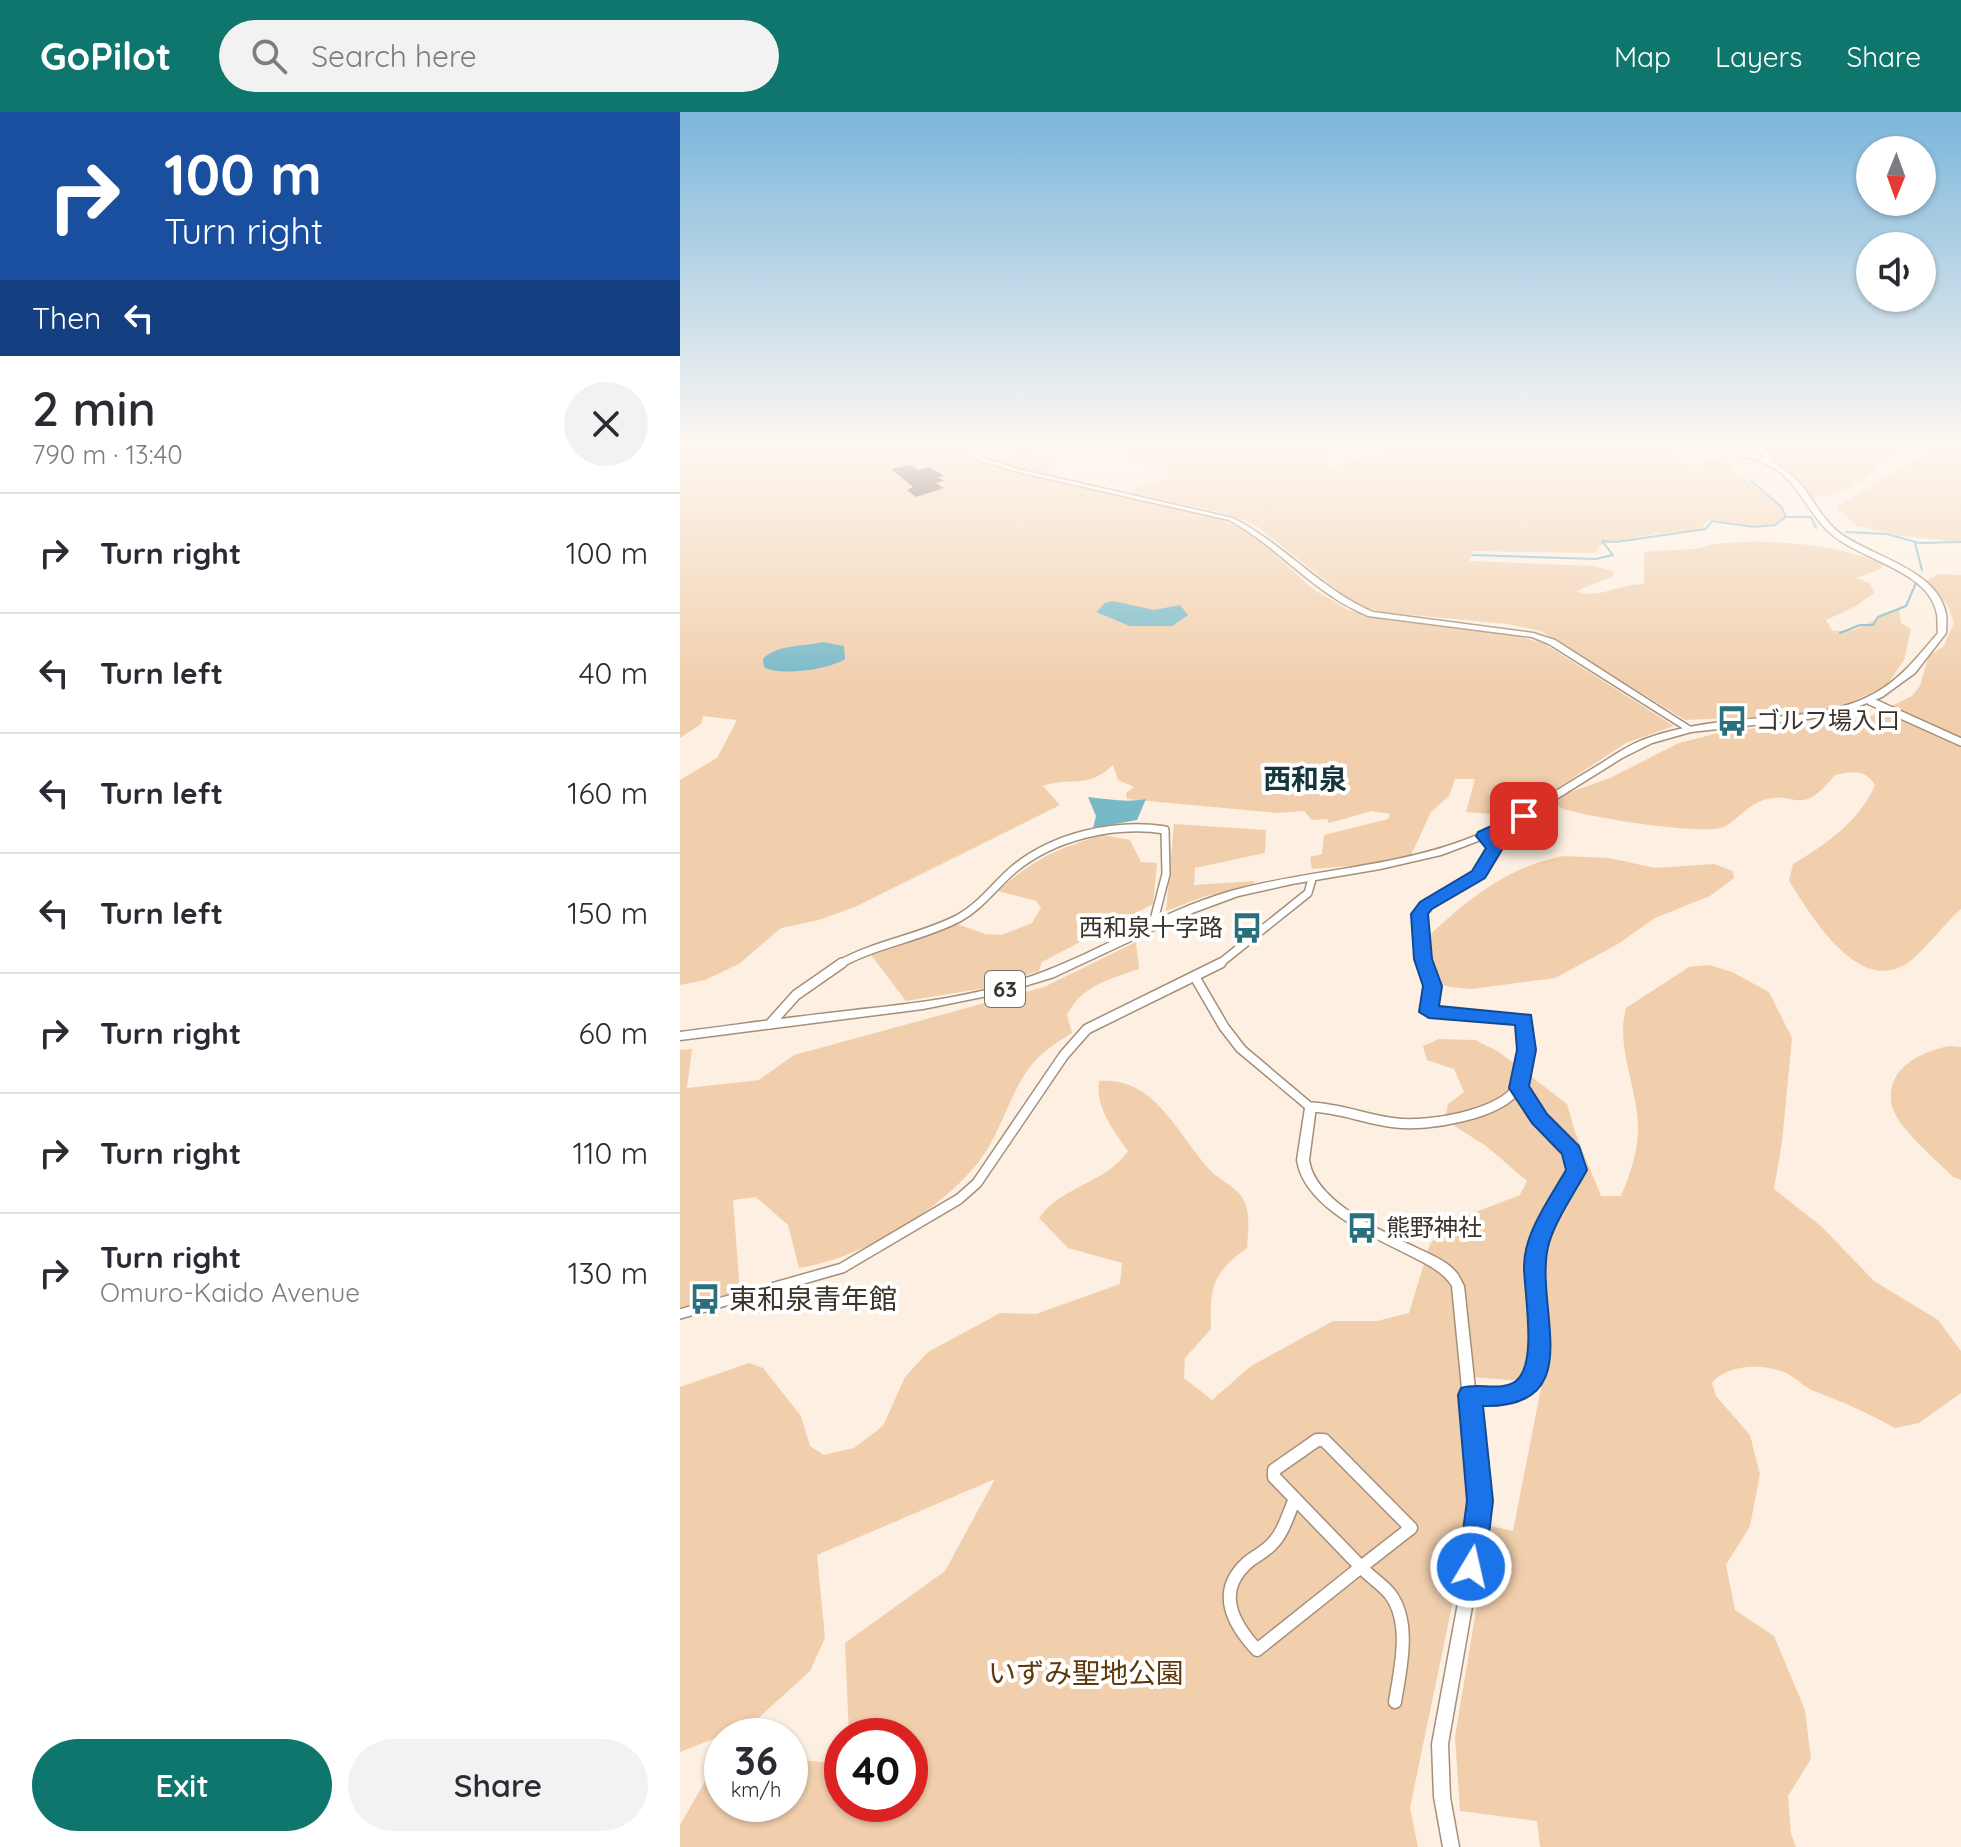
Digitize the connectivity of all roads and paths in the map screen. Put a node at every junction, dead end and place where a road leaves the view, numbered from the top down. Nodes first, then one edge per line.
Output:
1 (1238, 523) edge
2 (1824, 523) edge
3 (1870, 701) junction
4 (1690, 729) junction
5 (1961, 742) edge
6 (1484, 836) junction
7 (1312, 879) junction
8 (1153, 924) junction
9 (1196, 979) junction
10 (770, 1024) junction
11 (680, 1036) edge
12 (1518, 1088) junction
13 (1311, 1107) junction
14 (680, 1314) edge
15 (1470, 1395) junction
16 (1295, 1499) junction
17 (1361, 1566) junction
18 (1395, 1702) dead end
19 (1451, 1847) edge

1 - 4 street
2 - 3 main road, 63
3 - 4 main road, 63
3 - 5 street
4 - 6 main road, 63
6 - 7 main road, 63
6 - 12 street
7 - 8 main road, 63
7 - 9 street
8 - 10 main road, 63
8 - 10 street
9 - 13 street
9 - 14 street
10 - 11 main road, 63
12 - 13 street
12 - 15 street
13 - 15 street
15 - 19 street
16 - 17 street
16 - 17 street
16 - 17 street
17 - 18 street

